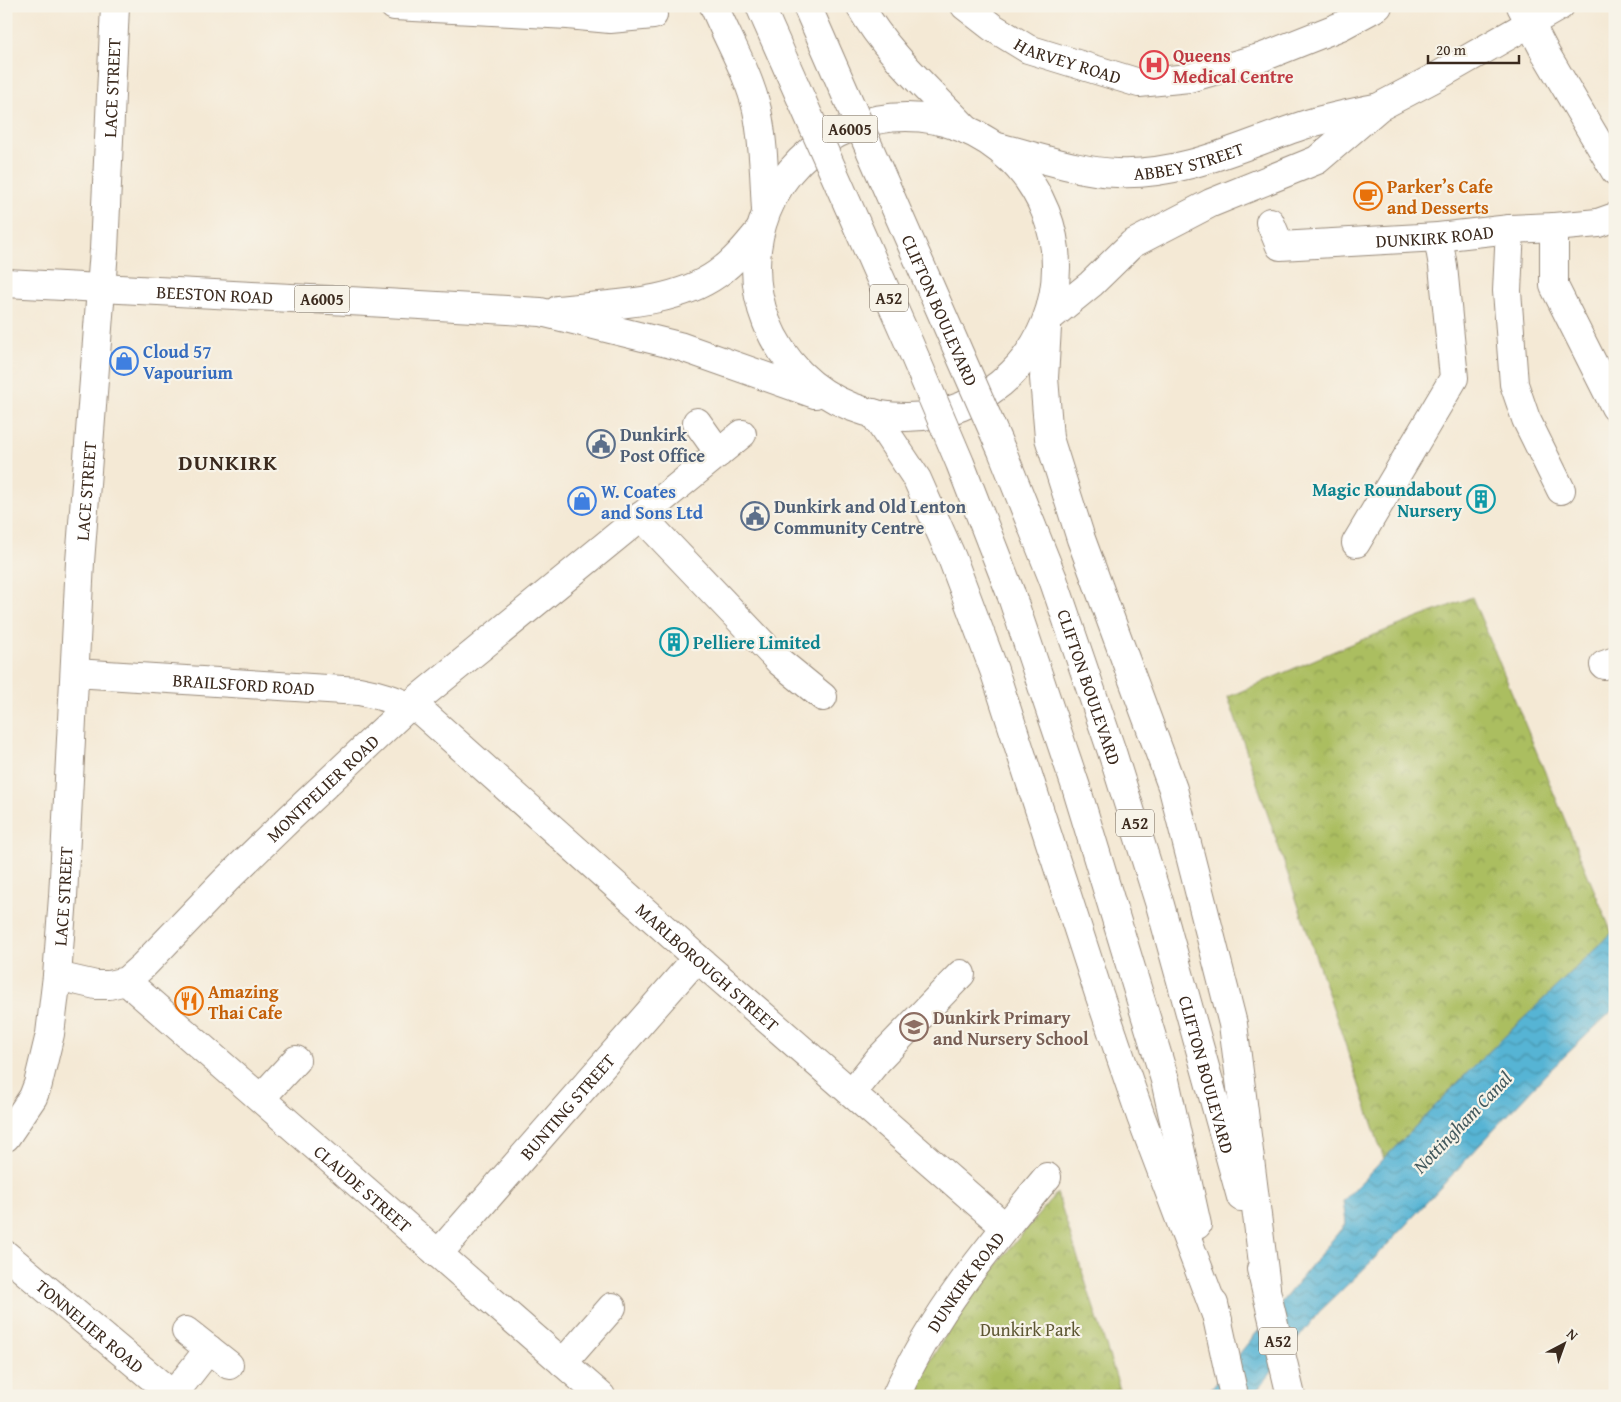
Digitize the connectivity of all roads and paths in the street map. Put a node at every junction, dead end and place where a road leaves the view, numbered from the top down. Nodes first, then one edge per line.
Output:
1 (115, 6) edge
2 (394, 6) edge
3 (714, 6) edge
4 (760, 6) edge
5 (807, 6) edge
6 (860, 6) edge
7 (965, 6) edge
8 (1378, 6) edge
9 (1560, 6) edge
10 (653, 15) dead end
11 (1526, 15) edge
12 (1379, 107) junction
13 (967, 130) junction
14 (996, 146) junction
15 (1615, 171) edge
16 (1615, 217) edge
17 (763, 220) junction
18 (1270, 222) dead end
19 (1554, 227) junction
20 (1510, 229) junction
21 (1438, 237) junction
22 (6, 284) edge
23 (102, 288) junction
24 (541, 312) junction
25 (1050, 321) junction
26 (833, 400) junction
27 (1615, 407) edge
28 (873, 413) junction
29 (697, 422) dead end
30 (742, 434) dead end
31 (719, 453) junction
32 (1561, 490) dead end
33 (641, 516) junction
34 (1356, 543) dead end
35 (75, 673) junction
36 (823, 697) dead end
37 (409, 706) junction
38 (697, 958) junction
39 (961, 974) dead end
40 (57, 976) junction
41 (126, 981) junction
42 (296, 1060) dead end
43 (852, 1092) junction
44 (261, 1098) junction
45 (6, 1137) edge
46 (1047, 1177) dead end
47 (1005, 1227) junction
48 (438, 1254) junction
49 (6, 1255) edge
50 (1266, 1287) junction
51 (612, 1307) dead end
52 (1218, 1320) junction
53 (186, 1331) dead end
54 (563, 1363) junction
55 (174, 1395) edge
56 (601, 1396) edge
57 (896, 1396) edge
58 (1234, 1396) edge
59 (1291, 1396) edge

1 - 23 main road, LACE STREET
2 - 10 main road
3 - 17 main road
4 - 52 main road, A52, bridge
5 - 50 main road, CLIFTON BOULEVARD / A52, bridge
6 - 13 main road
7 - 8 main road, HARVEY ROAD
9 - 11 main road, ABBEY STREET
11 - 12 main road, ABBEY STREET
11 - 15 main road
12 - 14 main road, ABBEY STREET
12 - 25 main road, ABBEY STREET
13 - 14 main road, A6005
13 - 17 main road, A6005
14 - 25 main road, A6005
16 - 19 main road, DUNKIRK ROAD
17 - 24 main road, A6005
17 - 26 main road, A6005
18 - 21 main road, DUNKIRK ROAD
19 - 20 main road, DUNKIRK ROAD
19 - 27 main road
20 - 21 main road, DUNKIRK ROAD
20 - 32 main road
21 - 34 main road
22 - 23 main road, BEESTON ROAD / A6005
23 - 24 main road, BEESTON ROAD / A6005
23 - 35 main road, LACE STREET
24 - 26 main road, A6005
25 - 28 main road, A6005
25 - 50 main road
26 - 28 main road, A6005
28 - 52 main road
29 - 31 main road
30 - 31 main road, MONTPELIER ROAD
31 - 33 main road, MONTPELIER ROAD
33 - 36 main road
33 - 37 main road, MONTPELIER ROAD
35 - 37 main road, BRAILSFORD ROAD
35 - 40 main road, LACE STREET
37 - 38 main road, MARLBOROUGH STREET
37 - 41 main road, MONTPELIER ROAD
38 - 43 main road, MARLBOROUGH STREET
38 - 48 main road, BUNTING STREET
39 - 43 main road
40 - 41 main road
40 - 45 main road
41 - 44 main road, CLAUDE STREET
42 - 44 main road
43 - 47 main road, MARLBOROUGH STREET
44 - 48 main road, CLAUDE STREET
46 - 47 main road, DUNKIRK ROAD
47 - 57 main road, DUNKIRK ROAD
48 - 54 main road, CLAUDE STREET
49 - 55 main road, TONNELIER ROAD
50 - 59 main road, CLIFTON BOULEVARD / A52
51 - 54 main road
52 - 58 main road, A52
53 - 55 main road
54 - 56 main road, CLAUDE STREET

